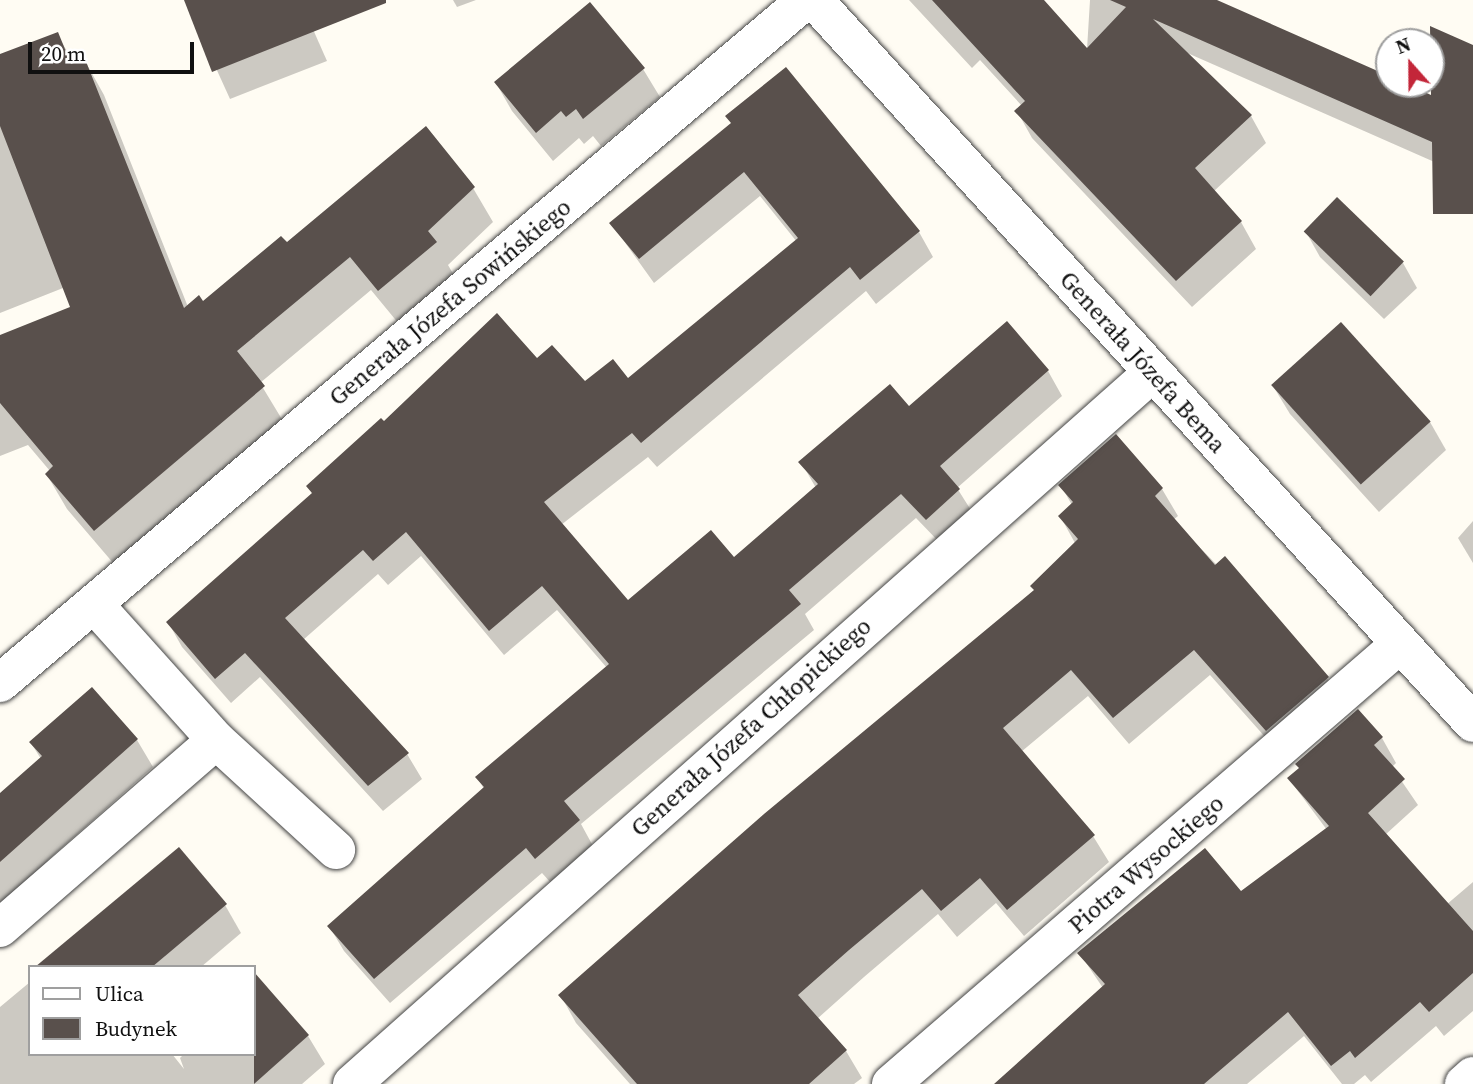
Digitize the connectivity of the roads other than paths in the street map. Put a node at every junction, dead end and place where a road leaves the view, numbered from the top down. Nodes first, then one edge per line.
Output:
1 (806, 0) edge
2 (814, 0) edge
3 (1152, 373) junction
4 (94, 604) junction
5 (1400, 644) junction
6 (0, 683) edge
7 (1473, 723) edge
8 (216, 740) junction
9 (336, 850) dead end
10 (0, 928) edge
11 (1473, 1076) edge
12 (352, 1084) edge
13 (891, 1084) edge
14 (1464, 1084) edge

1 - 4 street, Generała Józefa Sowińskiego
2 - 3 street, Generała Józefa Bema
3 - 5 street, Generała Józefa Bema
3 - 12 street, Generała Józefa Chłopickiego
4 - 6 street, Generała Józefa Sowińskiego
4 - 8 street
5 - 7 street, Generała Józefa Bema
5 - 13 street, Piotra Wysockiego
8 - 9 street
8 - 10 street
11 - 14 street

